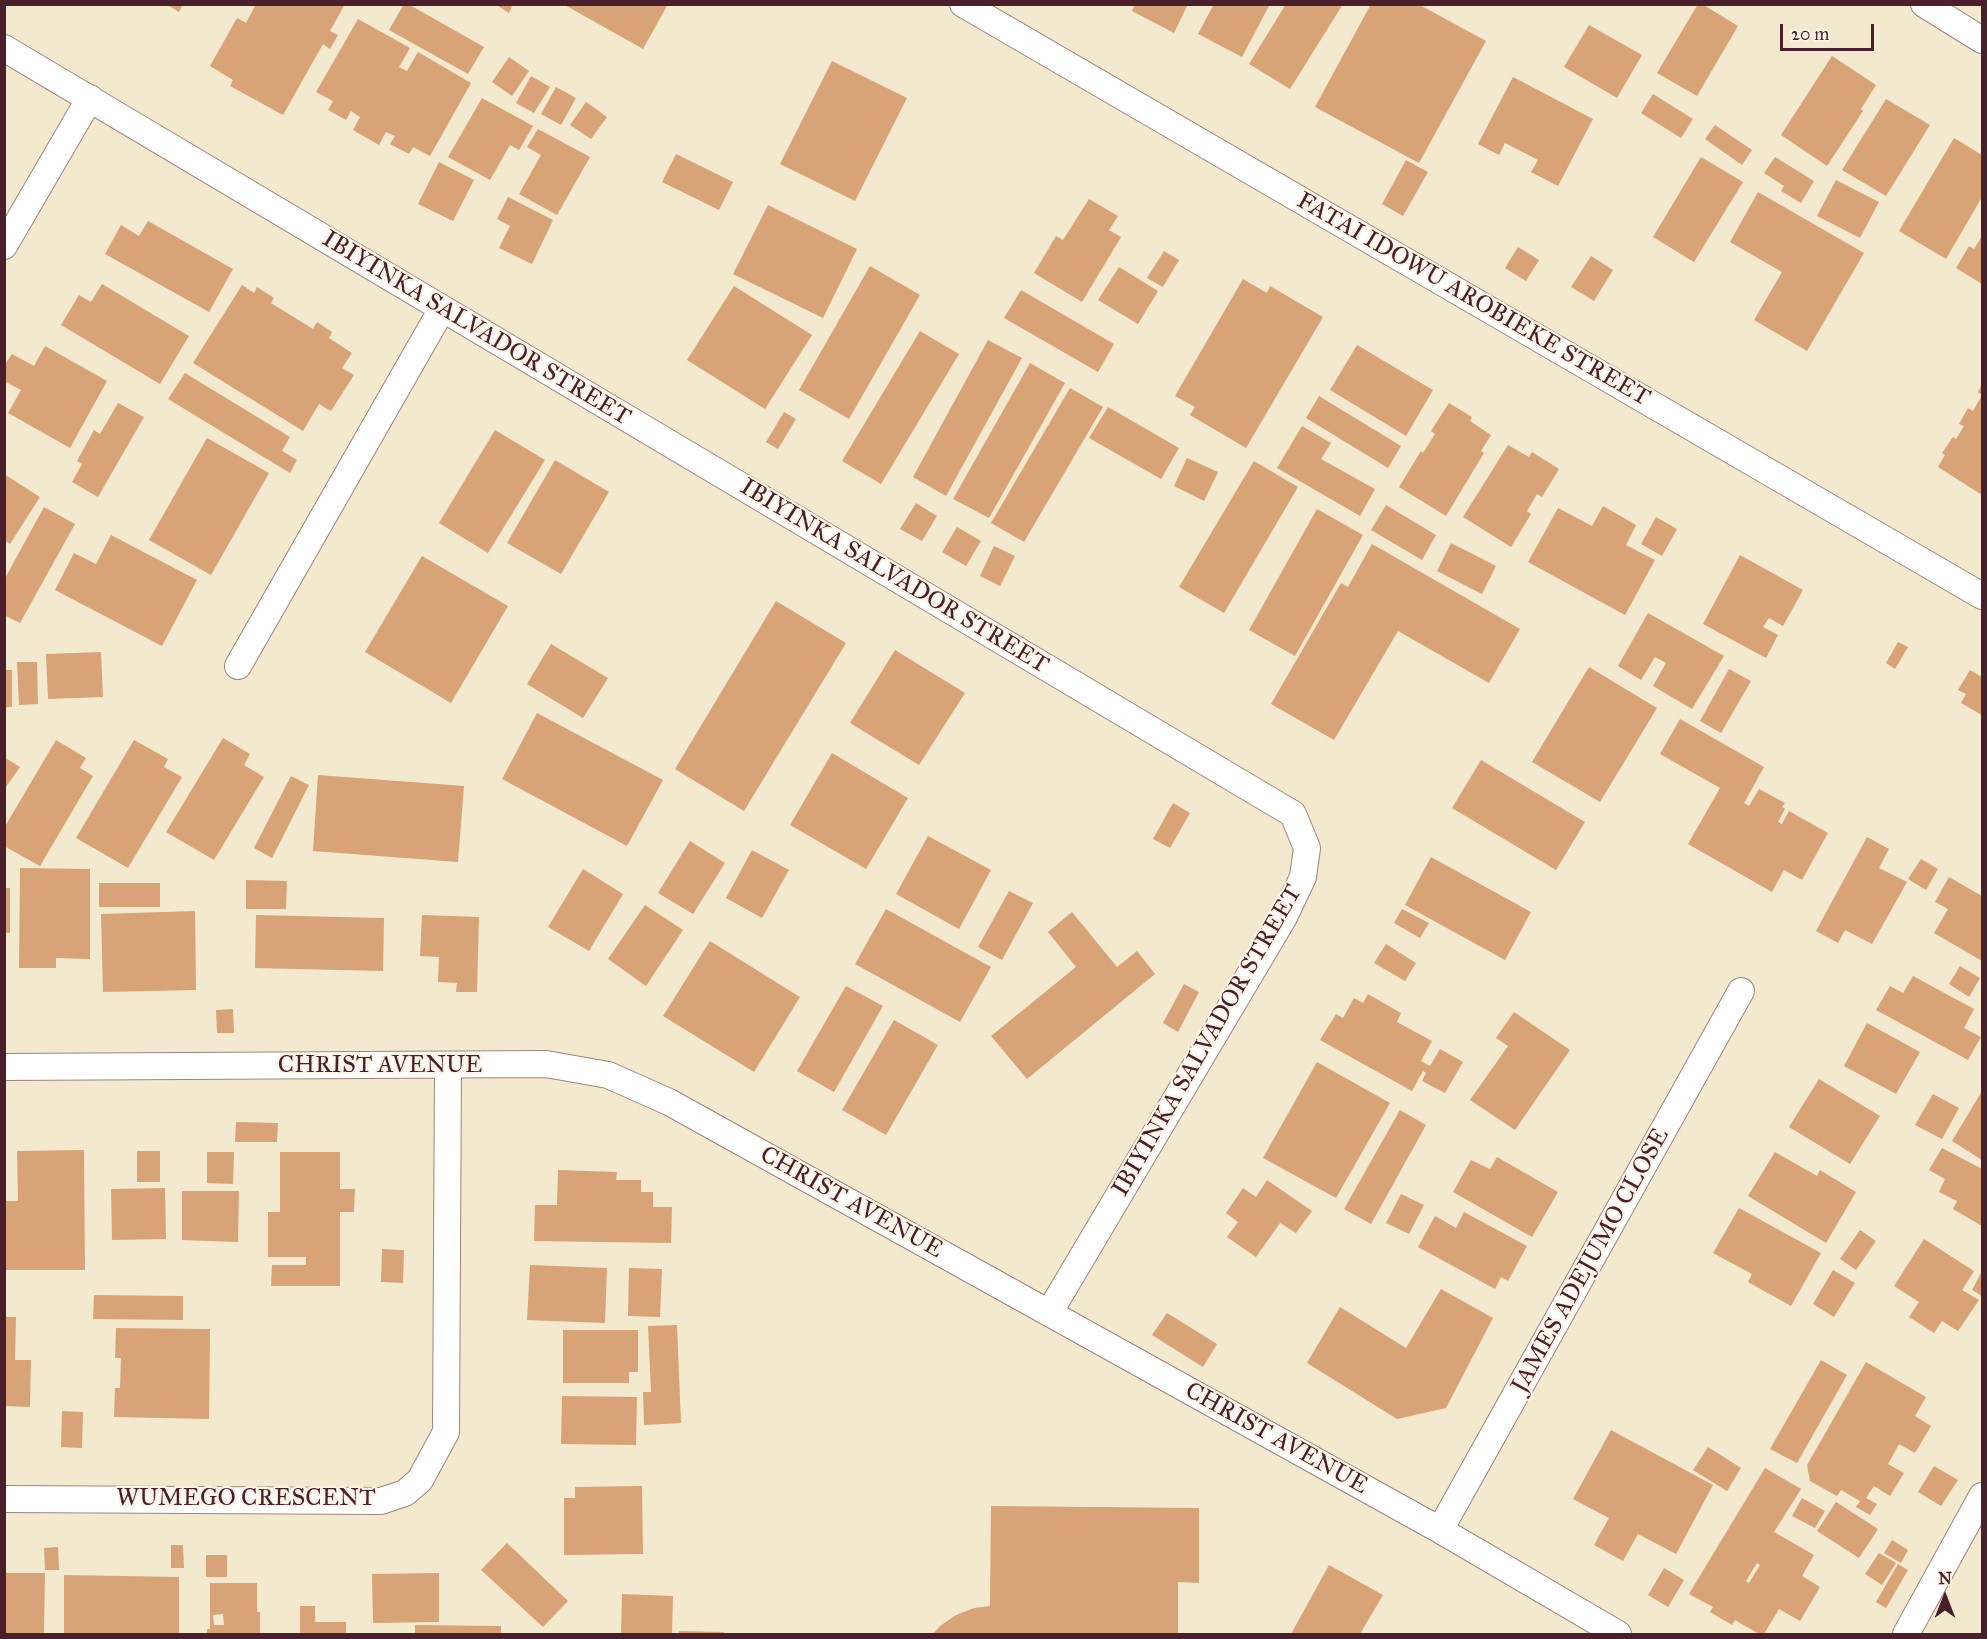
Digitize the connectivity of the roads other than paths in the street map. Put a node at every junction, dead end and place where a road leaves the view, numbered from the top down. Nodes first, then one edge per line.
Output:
1 (963, 4) edge
2 (1924, 4) edge
3 (1983, 39) edge
4 (4, 48) edge
5 (90, 98) junction
6 (4, 246) edge
7 (442, 309) junction
8 (1983, 596) edge
9 (238, 666) dead end
10 (1742, 991) dead end
11 (448, 1065) junction
12 (4, 1067) edge
13 (1049, 1313) junction
14 (1983, 1496) edge
15 (4, 1499) edge
16 (1440, 1530) junction
17 (1618, 1635) edge
18 (1905, 1635) edge

1 - 8 street, FATAI IDOWU AROBIEKE STREET
2 - 3 street
4 - 5 street, IBIYINKA SALVADOR STREET
5 - 6 street
5 - 7 street, IBIYINKA SALVADOR STREET
7 - 9 street
7 - 13 street, IBIYINKA SALVADOR STREET
10 - 16 street, JAMES ADEJUMO CLOSE
11 - 12 street, CHRIST AVENUE
11 - 13 street, CHRIST AVENUE
11 - 15 street, WUMEGO CRESCENT
13 - 16 street, CHRIST AVENUE
14 - 18 street
16 - 17 street, CHRIST AVENUE

